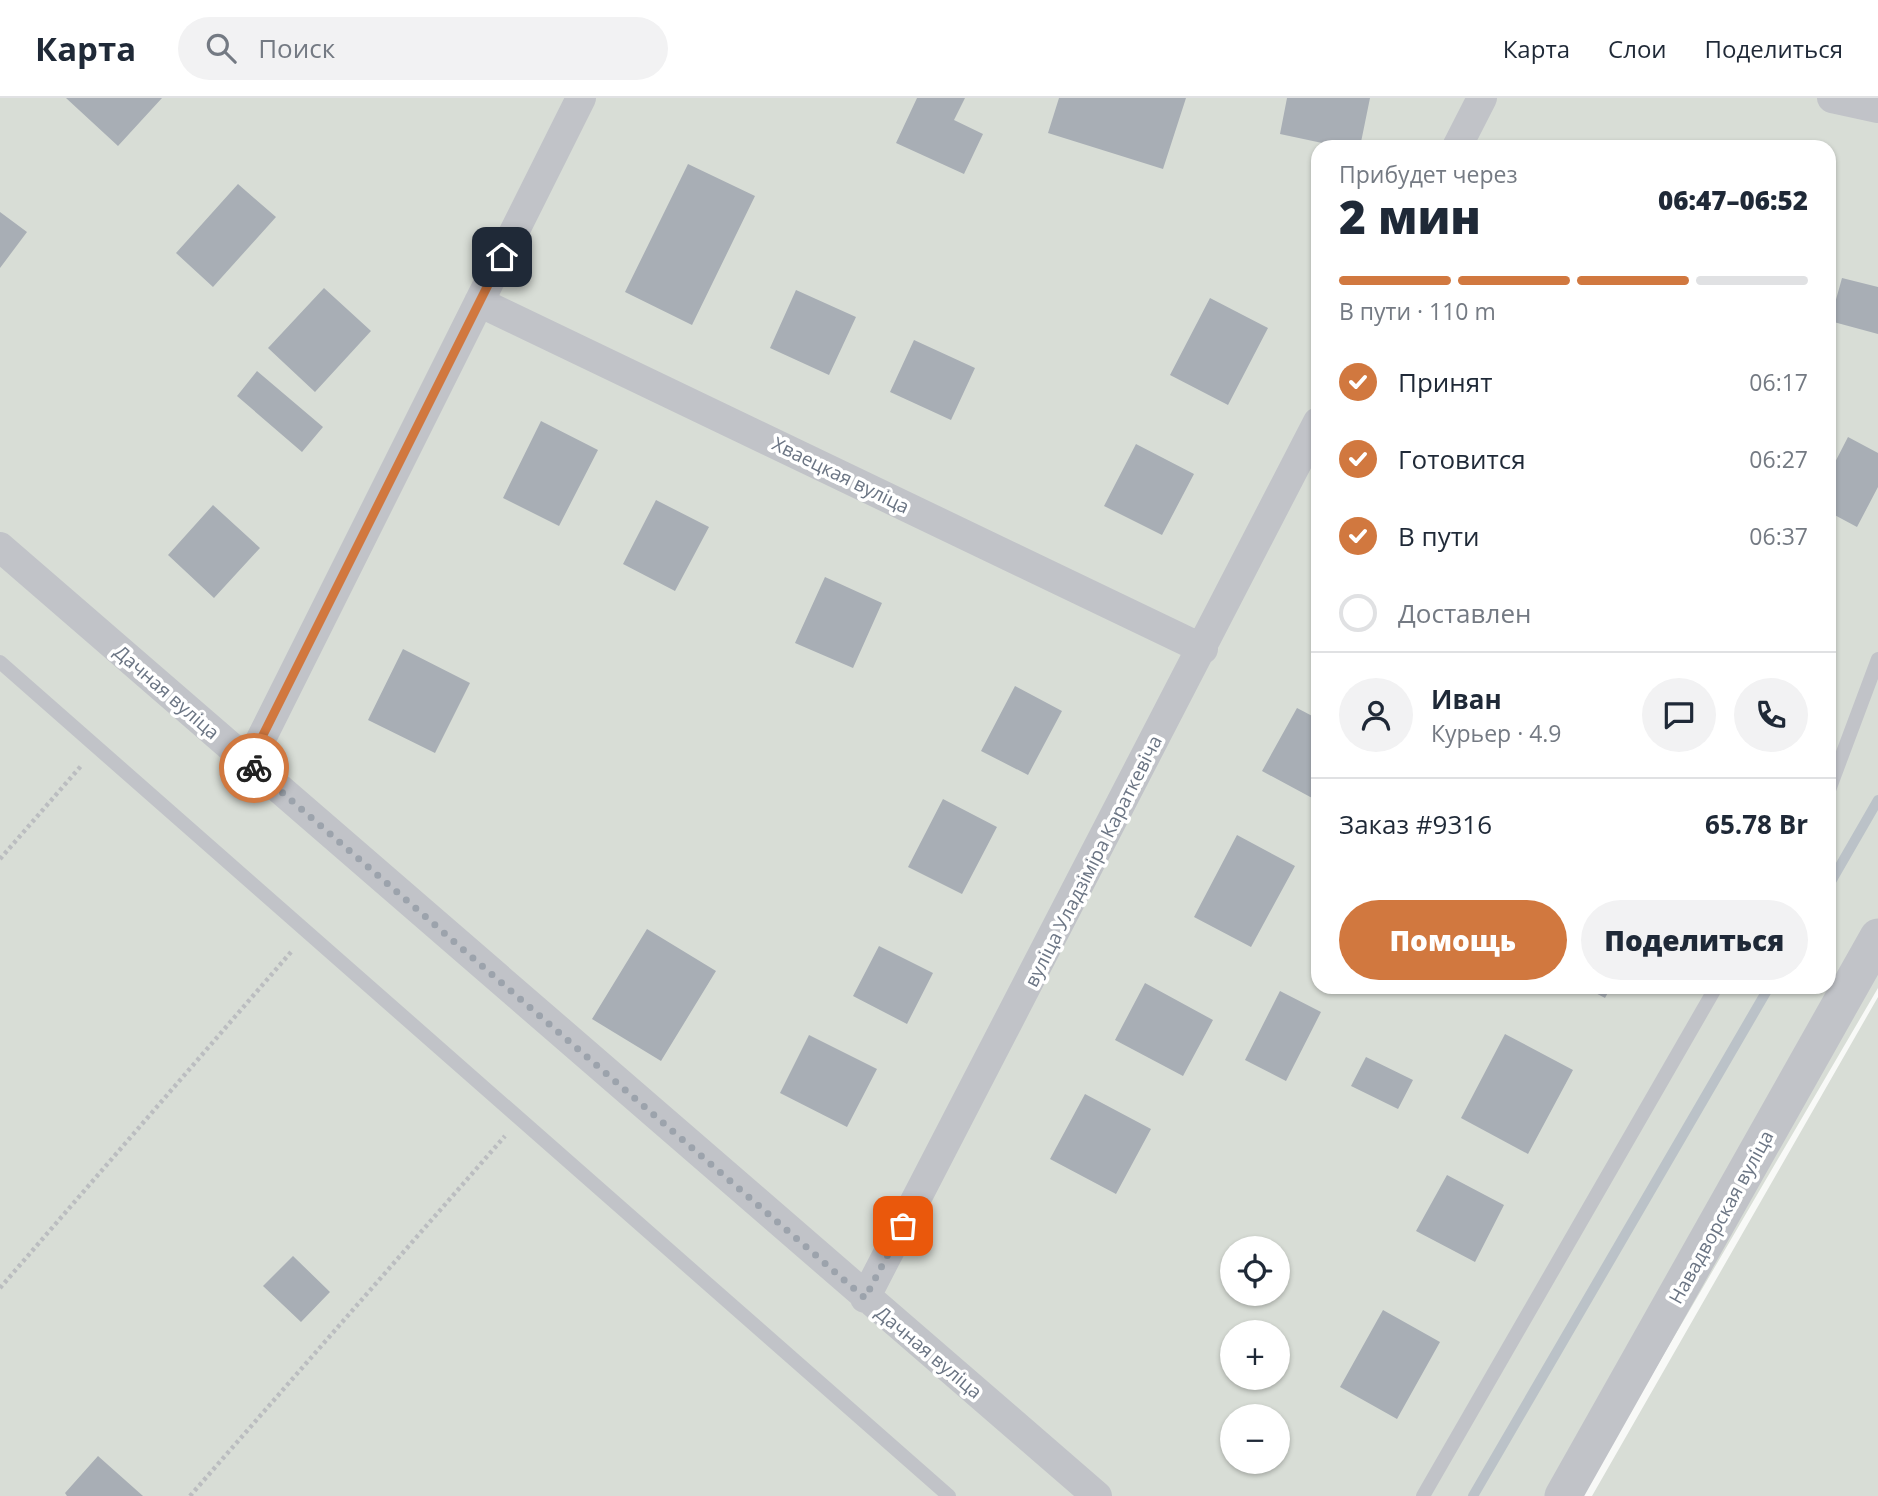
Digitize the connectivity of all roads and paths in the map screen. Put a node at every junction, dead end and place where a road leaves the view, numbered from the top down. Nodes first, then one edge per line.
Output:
1 (581, 98) edge
2 (1482, 98) edge
3 (1832, 98) edge
4 (1878, 108) edge
5 (1461, 140) edge
6 (479, 302) junction
7 (1311, 436) edge
8 (0, 547) edge
9 (1203, 649) junction
10 (1878, 659) edge
11 (0, 662) edge
12 (101, 751) junction
13 (249, 763) junction
14 (1836, 771) edge
15 (0, 859) edge
16 (307, 932) junction
17 (1878, 937) edge
18 (1712, 994) edge
19 (519, 1119) junction
20 (0, 1288) edge
21 (865, 1298) junction
22 (190, 1496) edge
23 (948, 1496) edge
24 (1097, 1496) edge
25 (1423, 1496) edge
26 (1563, 1496) edge

1 - 6 street
2 - 5 street
3 - 4 street
6 - 9 street, Хваецкая вуліца
6 - 13 street
7 - 9 street, вуліца Уладзіміра Караткевіча
8 - 13 street, Дачная вуліца
9 - 21 street, вуліца Уладзіміра Караткевіча
10 - 14 lane
11 - 12 lane
12 - 15 path
12 - 16 lane
13 - 21 street, Дачная вуліца
16 - 19 lane
16 - 20 path
17 - 26 street, Навадворская вуліца
18 - 25 lane
19 - 22 path
19 - 23 lane
21 - 24 street, Дачная вуліца

